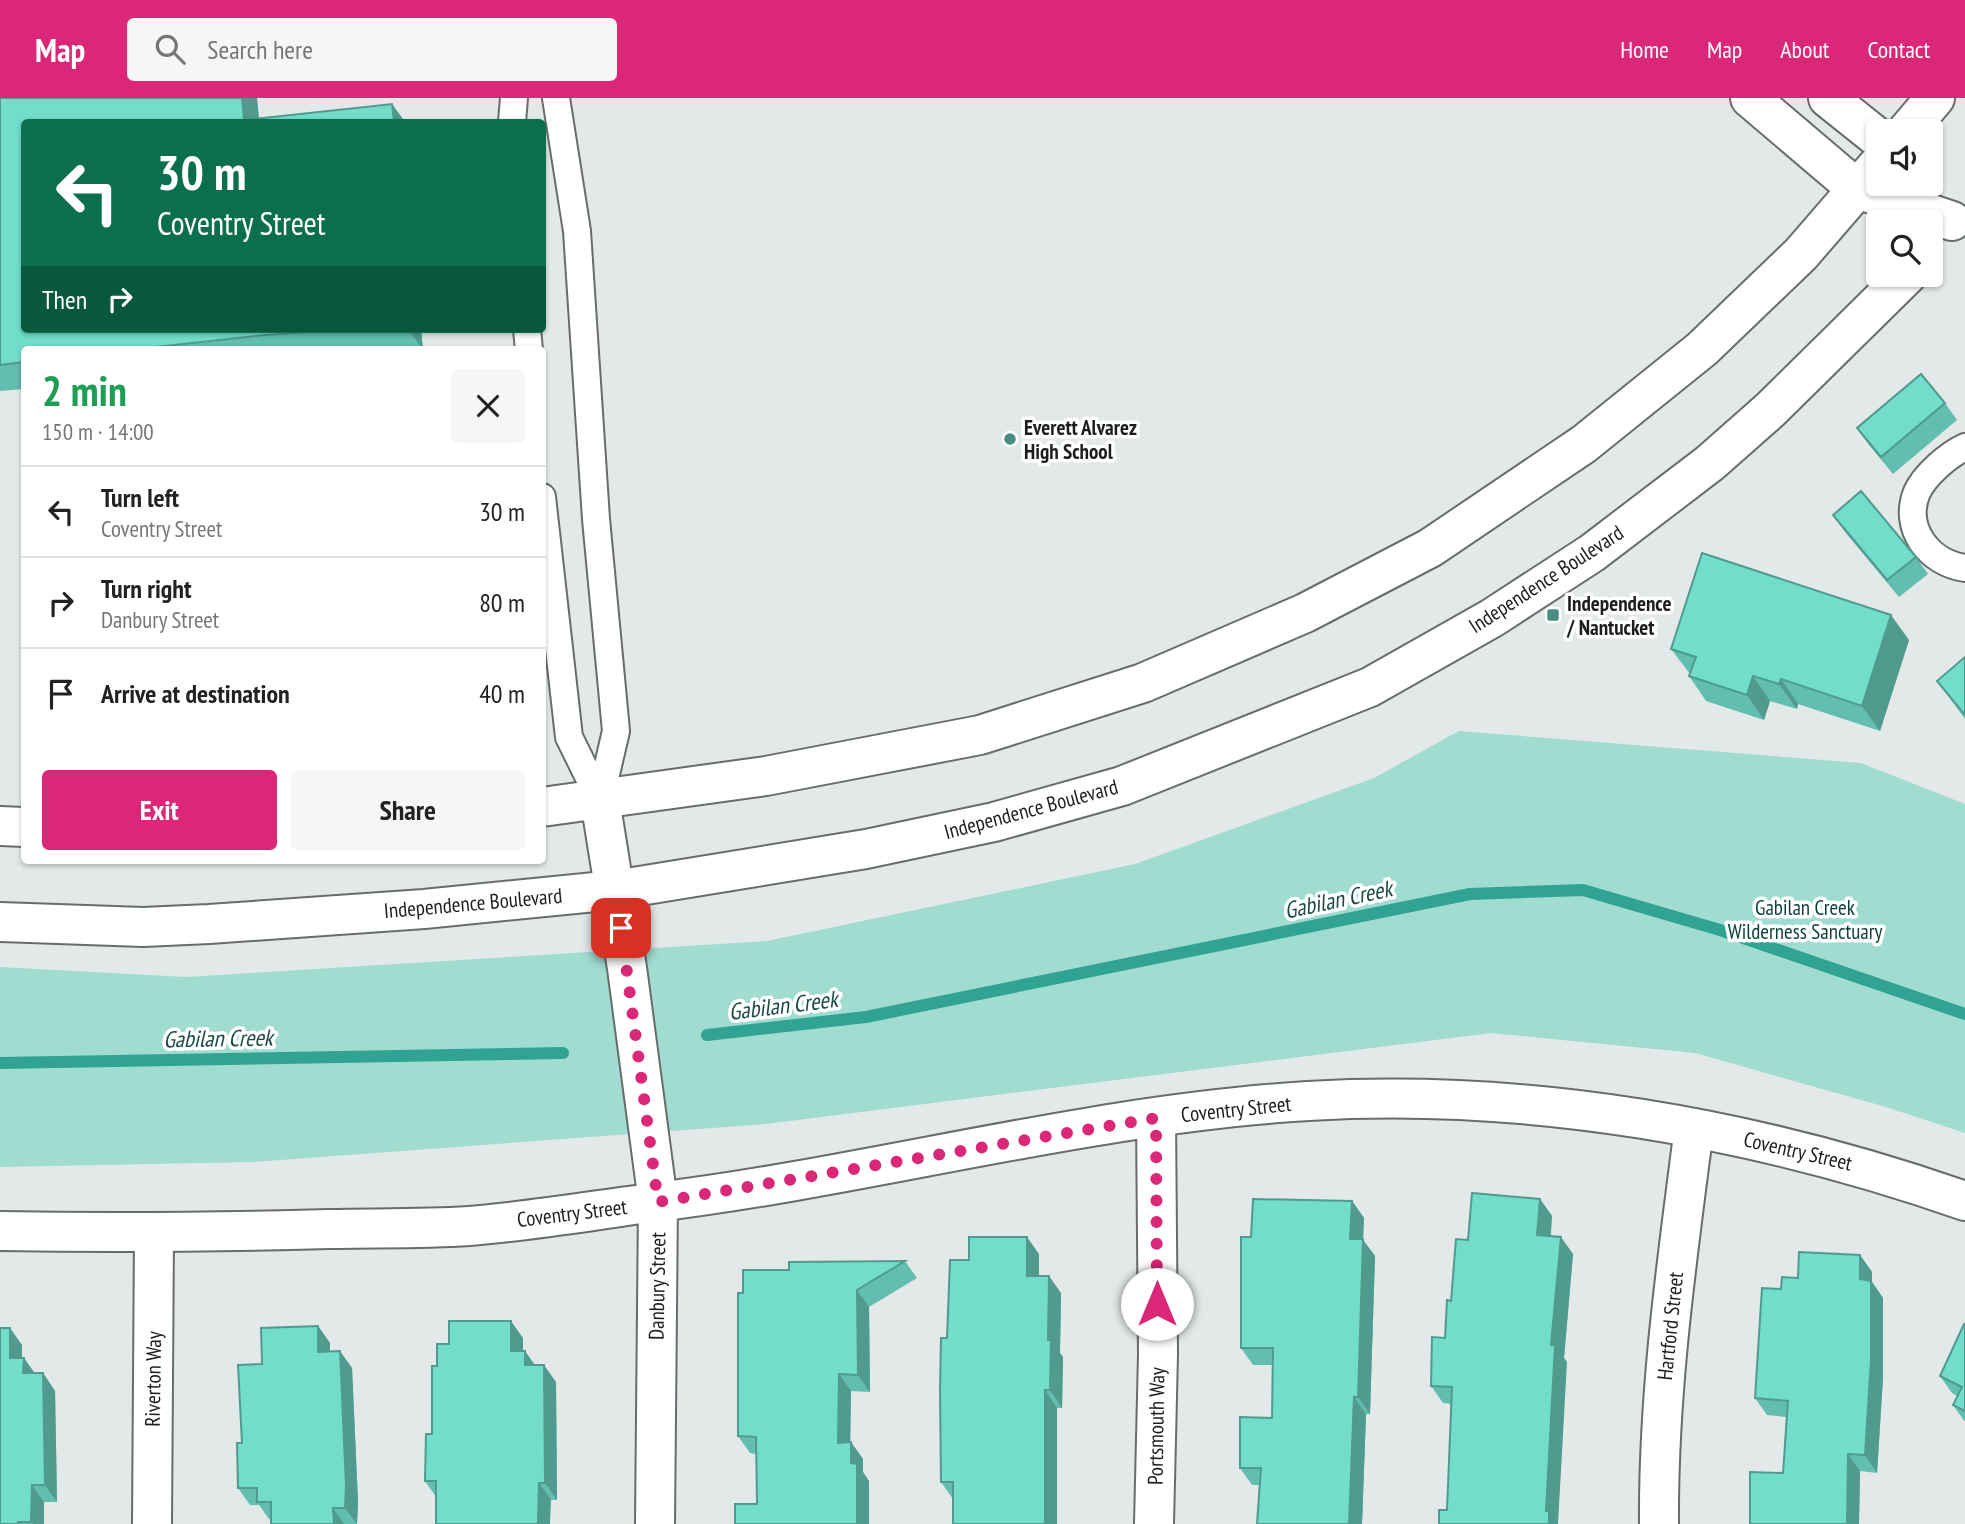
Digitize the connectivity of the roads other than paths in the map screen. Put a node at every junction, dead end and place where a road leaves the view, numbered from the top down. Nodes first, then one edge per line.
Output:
1 (514, 98) edge
2 (556, 98) edge
3 (1750, 98) edge
4 (1828, 98) edge
5 (1935, 98) edge
6 (512, 119) edge
7 (1917, 119) edge
8 (1866, 128) edge
9 (1866, 176) edge
10 (1866, 178) edge
11 (1900, 196) edge
12 (1930, 196) edge
13 (1955, 228) edge
14 (1895, 287) edge
15 (1965, 447) edge
16 (546, 533) edge
17 (1965, 568) edge
18 (600, 800) junction
19 (546, 807) edge
20 (0, 826) edge
21 (21, 827) edge
22 (615, 890) junction
23 (0, 922) edge
24 (1156, 1118) junction
25 (1694, 1128) junction
26 (1965, 1201) edge
27 (658, 1202) junction
28 (0, 1231) edge
29 (154, 1233) junction
30 (152, 1524) edge
31 (655, 1524) edge
32 (1154, 1524) edge
33 (1659, 1524) edge

1 - 6 lane
2 - 18 lane
3 - 9 street
4 - 8 street
5 - 7 street
10 - 18 street
11 - 13 street
12 - 13 street
14 - 22 street, Independence Boulevard
15 - 17 lane
16 - 18 lane
18 - 19 street
18 - 22 street, Danbury Street
20 - 21 street
22 - 23 street, Independence Boulevard
22 - 27 street, Danbury Street
24 - 25 street, Coventry Street
24 - 27 street, Coventry Street
24 - 32 street, Portsmouth Way
25 - 26 street, Coventry Street
25 - 33 street, Hartford Street
27 - 29 street, Coventry Street
27 - 31 street, Danbury Street
28 - 29 street, Coventry Street
29 - 30 street, Riverton Way

